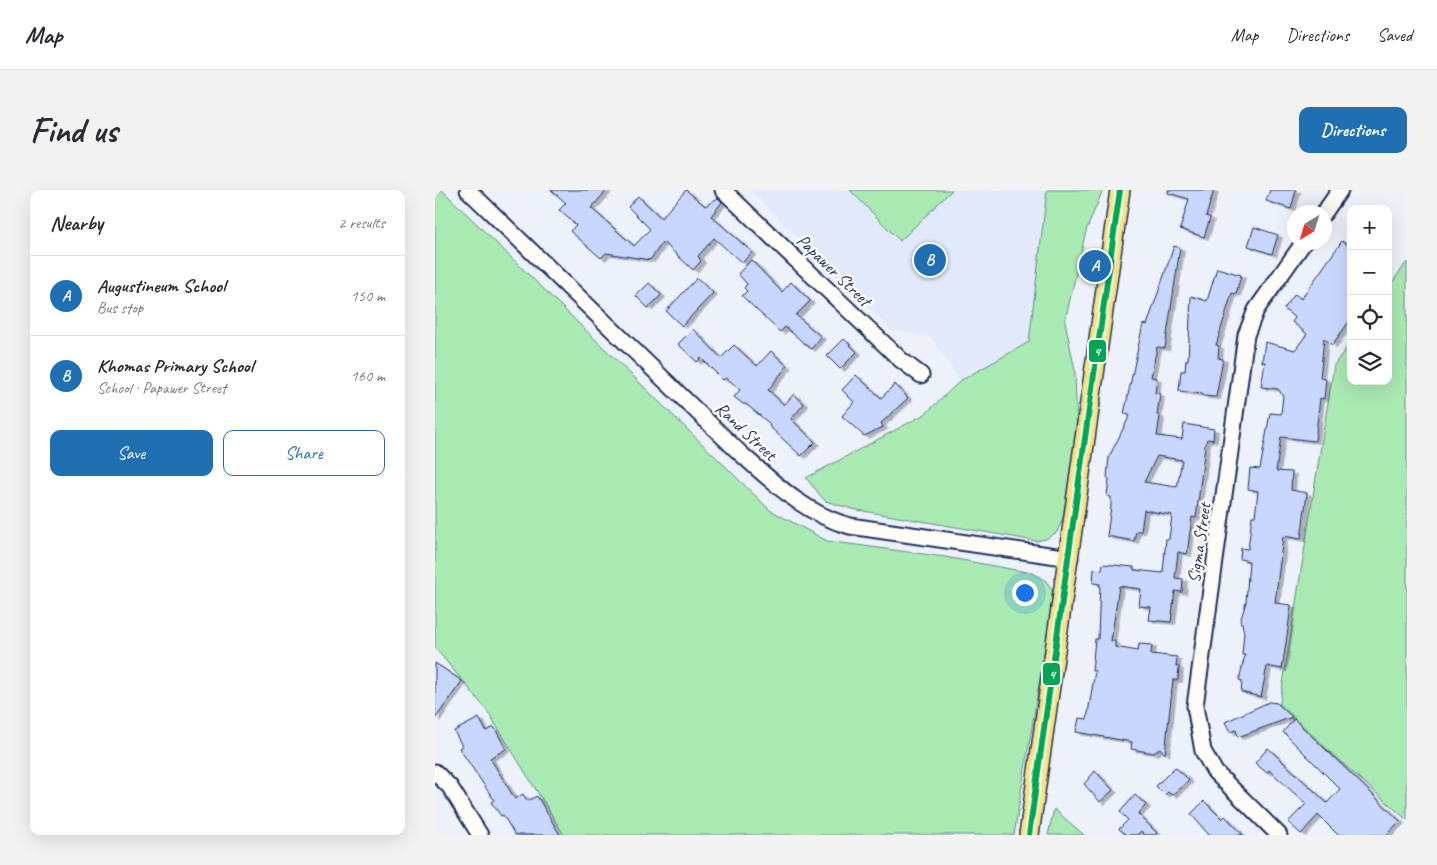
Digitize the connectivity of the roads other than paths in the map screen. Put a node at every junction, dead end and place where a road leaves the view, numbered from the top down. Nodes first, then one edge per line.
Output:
1 (468, 190) edge
2 (723, 190) edge
3 (1120, 190) edge
4 (1340, 190) edge
5 (1330, 205) edge
6 (1297, 250) edge
7 (921, 375) dead end
8 (1070, 558) junction
9 (435, 772) edge
10 (479, 835) edge
11 (1029, 835) edge
12 (1279, 835) edge

1 - 8 street, Rand Street
2 - 7 street, Papawer Street
3 - 8 main road
4 - 5 street
6 - 12 street, Sigma Street
8 - 11 main road
9 - 10 street

